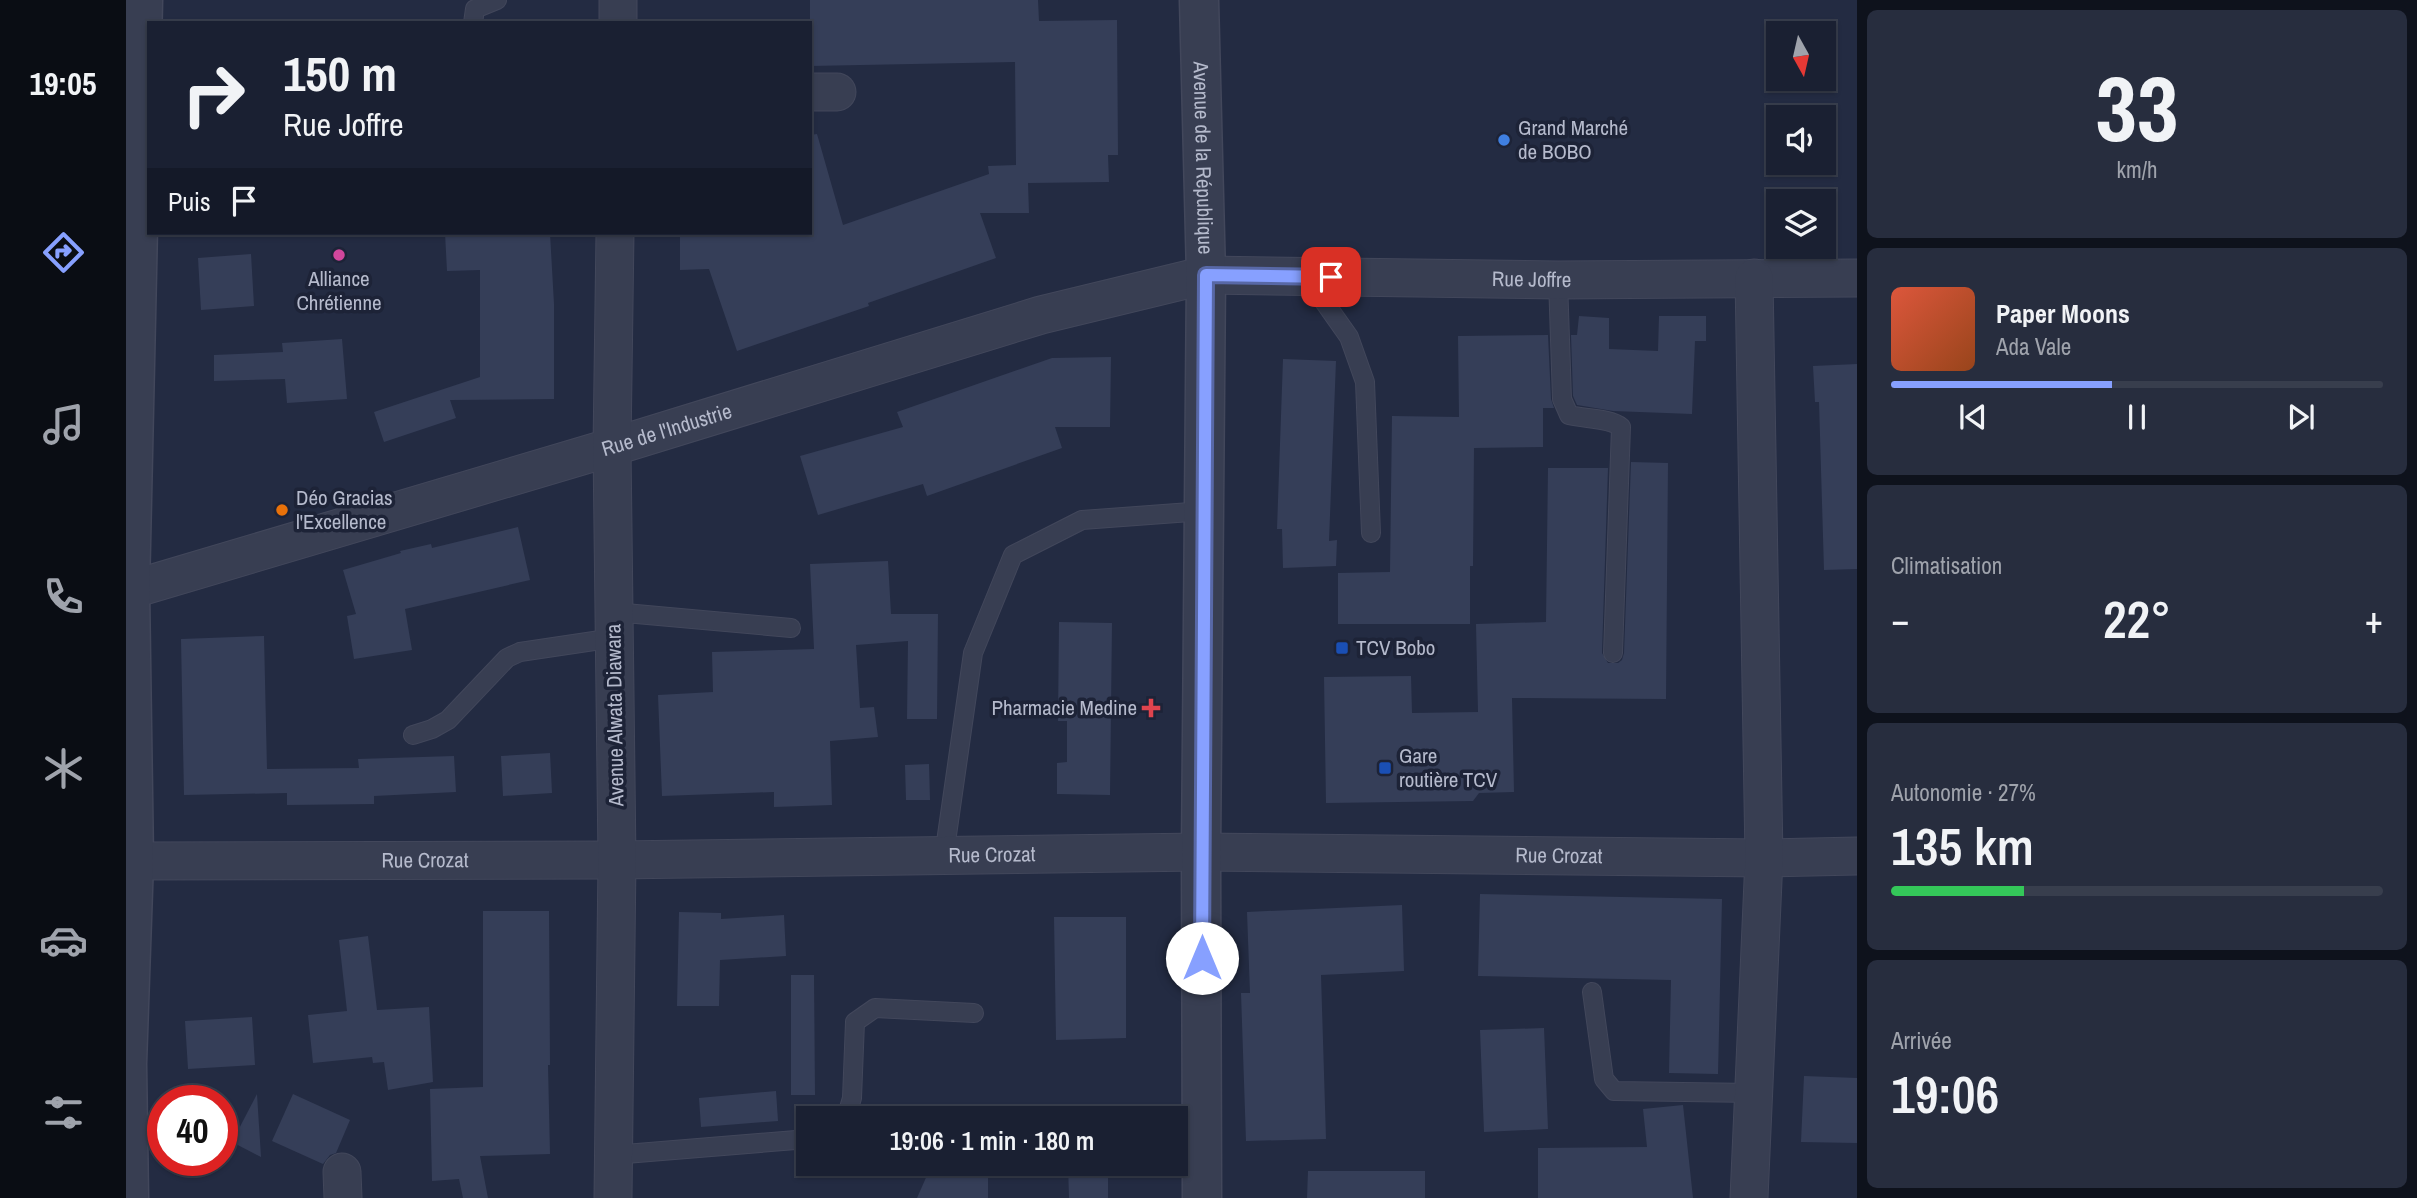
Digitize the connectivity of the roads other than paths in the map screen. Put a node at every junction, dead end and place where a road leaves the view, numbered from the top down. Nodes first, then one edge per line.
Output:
1 (143, 0) edge
2 (497, 0) edge
3 (618, 0) edge
4 (1199, 0) edge
5 (473, 21) edge
6 (618, 21) edge
7 (615, 235) edge
8 (1206, 275) junction
9 (1306, 276) junction
10 (1754, 278) junction
11 (1857, 278) edge
12 (1558, 280) junction
13 (612, 447) junction
14 (129, 510) edge
15 (1204, 511) junction
16 (1371, 533) dead end
17 (131, 590) junction
18 (614, 625) junction
19 (791, 628) dead end
20 (1613, 653) dead end
21 (413, 736) dead end
22 (1201, 852) junction
23 (944, 856) junction
24 (1857, 856) edge
25 (1765, 858) junction
26 (617, 860) junction
27 (130, 861) edge
28 (1592, 992) dead end
29 (974, 1013) dead end
30 (1754, 1093) junction
31 (850, 1106) edge
32 (796, 1140) edge
33 (613, 1155) junction
34 (129, 1198) edge
35 (612, 1198) edge
36 (1202, 1198) edge
37 (1749, 1198) edge

1 - 14 street
2 - 5 lane
3 - 6 street
4 - 8 street, Avenue de la République
7 - 13 street, Avenue Alwata Diawara
8 - 9 street, Rue Joffre
8 - 13 street, Rue de l'Industrie
8 - 15 street, Avenue de la République
9 - 12 street, Rue Joffre
9 - 16 lane
10 - 11 street, Rue Joffre
10 - 12 street, Rue Joffre
10 - 25 street
12 - 20 lane
13 - 17 street, Rue de l'Industrie
13 - 18 street, Avenue Alwata Diawara
14 - 17 street
15 - 22 street, Avenue de la République
15 - 23 lane
17 - 27 street
18 - 19 lane
18 - 21 lane
18 - 26 street, Avenue Alwata Diawara
22 - 23 street, Rue Crozat
22 - 25 street, Rue Crozat
22 - 36 street, Avenue de la République
23 - 26 street, Rue Crozat
24 - 25 street, Rue Crozat
25 - 30 street
26 - 27 street, Rue Crozat
26 - 33 street, Avenue Alwata Diawara
27 - 34 street
28 - 30 lane
29 - 31 lane
30 - 37 street
32 - 33 lane
33 - 35 street, Avenue Alwata Diawara

